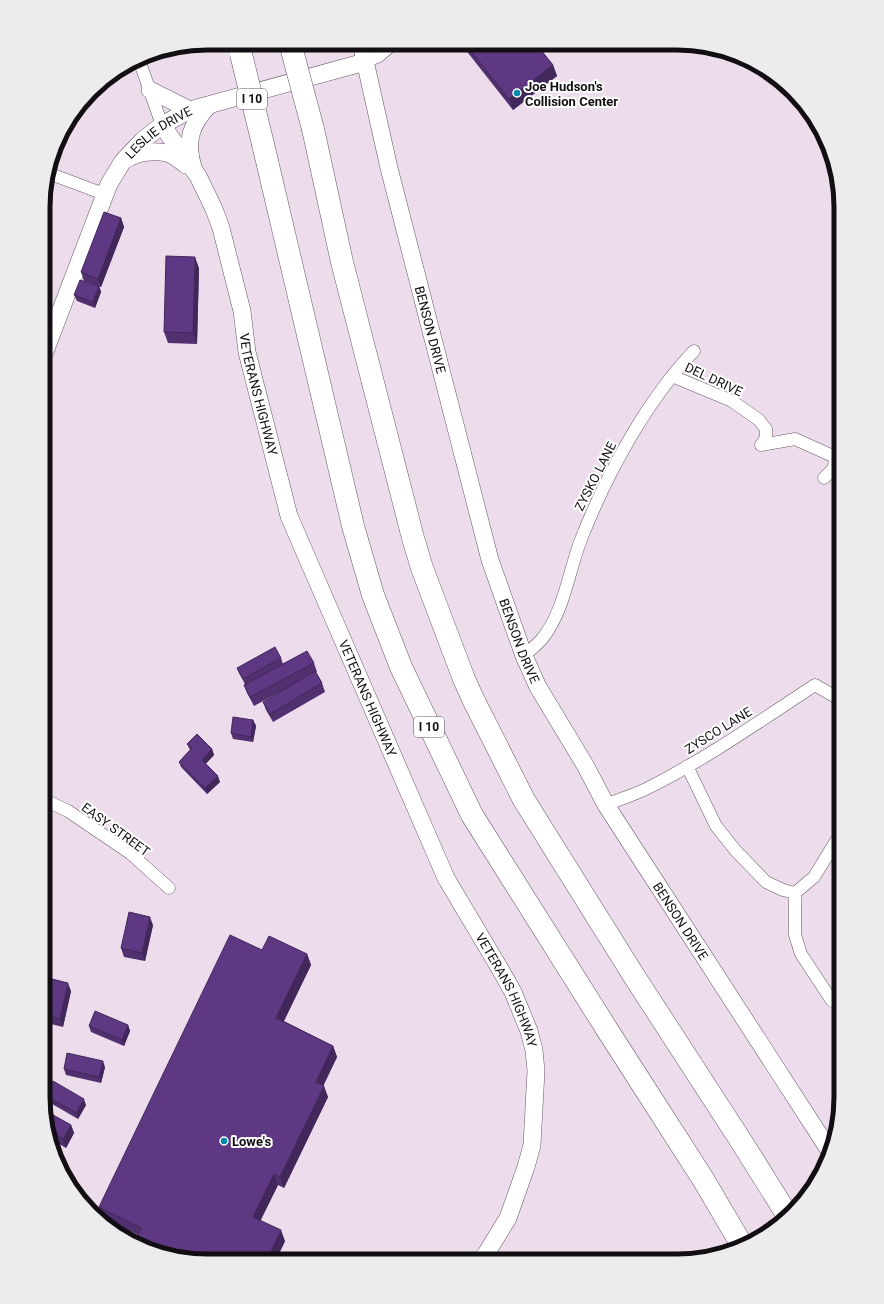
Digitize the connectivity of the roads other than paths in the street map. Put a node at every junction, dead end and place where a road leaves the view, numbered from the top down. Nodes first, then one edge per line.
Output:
1 (240, 50) edge
2 (292, 50) edge
3 (362, 50) edge
4 (386, 50) edge
5 (365, 62) junction
6 (141, 65) edge
7 (150, 90) junction
8 (209, 104) junction
9 (190, 110) junction
10 (162, 125) junction
11 (124, 161) junction
12 (194, 171) junction
13 (53, 175) edge
14 (104, 194) junction
15 (50, 338) edge
16 (694, 351) dead end
17 (672, 376) junction
18 (824, 478) dead end
19 (524, 656) junction
20 (834, 696) edge
21 (687, 766) junction
22 (50, 802) edge
23 (606, 805) junction
24 (834, 844) edge
25 (169, 888) dead end
26 (795, 892) junction
27 (832, 1001) dead end
28 (827, 1146) edge
29 (786, 1210) edge
30 (740, 1241) edge
31 (486, 1254) edge

1 - 30 highway, I 10, bridge
2 - 29 highway, bridge
3 - 5 street, BENSON DRIVE
4 - 5 street, LESLIE DRIVE
5 - 8 street, LESLIE DRIVE
5 - 19 street, BENSON DRIVE
6 - 7 street
7 - 9 street
7 - 10 street
8 - 9 street, LESLIE DRIVE
8 - 12 street
9 - 10 street, LESLIE DRIVE
10 - 11 street, LESLIE DRIVE
10 - 12 street, VETERANS HIGHWAY
11 - 12 street
11 - 14 street, LESLIE DRIVE
12 - 31 street, VETERANS HIGHWAY
13 - 14 street
14 - 15 street, LESLIE DRIVE
16 - 17 street, ZYSKO LANE
17 - 18 street, DEL DRIVE
17 - 19 street, ZYSKO LANE
19 - 23 street, BENSON DRIVE
20 - 21 street, ZYSCO LANE
21 - 23 street, ZYSCO LANE
21 - 26 street
22 - 25 street, EASY STREET
23 - 28 street, BENSON DRIVE
24 - 26 street
26 - 27 street

